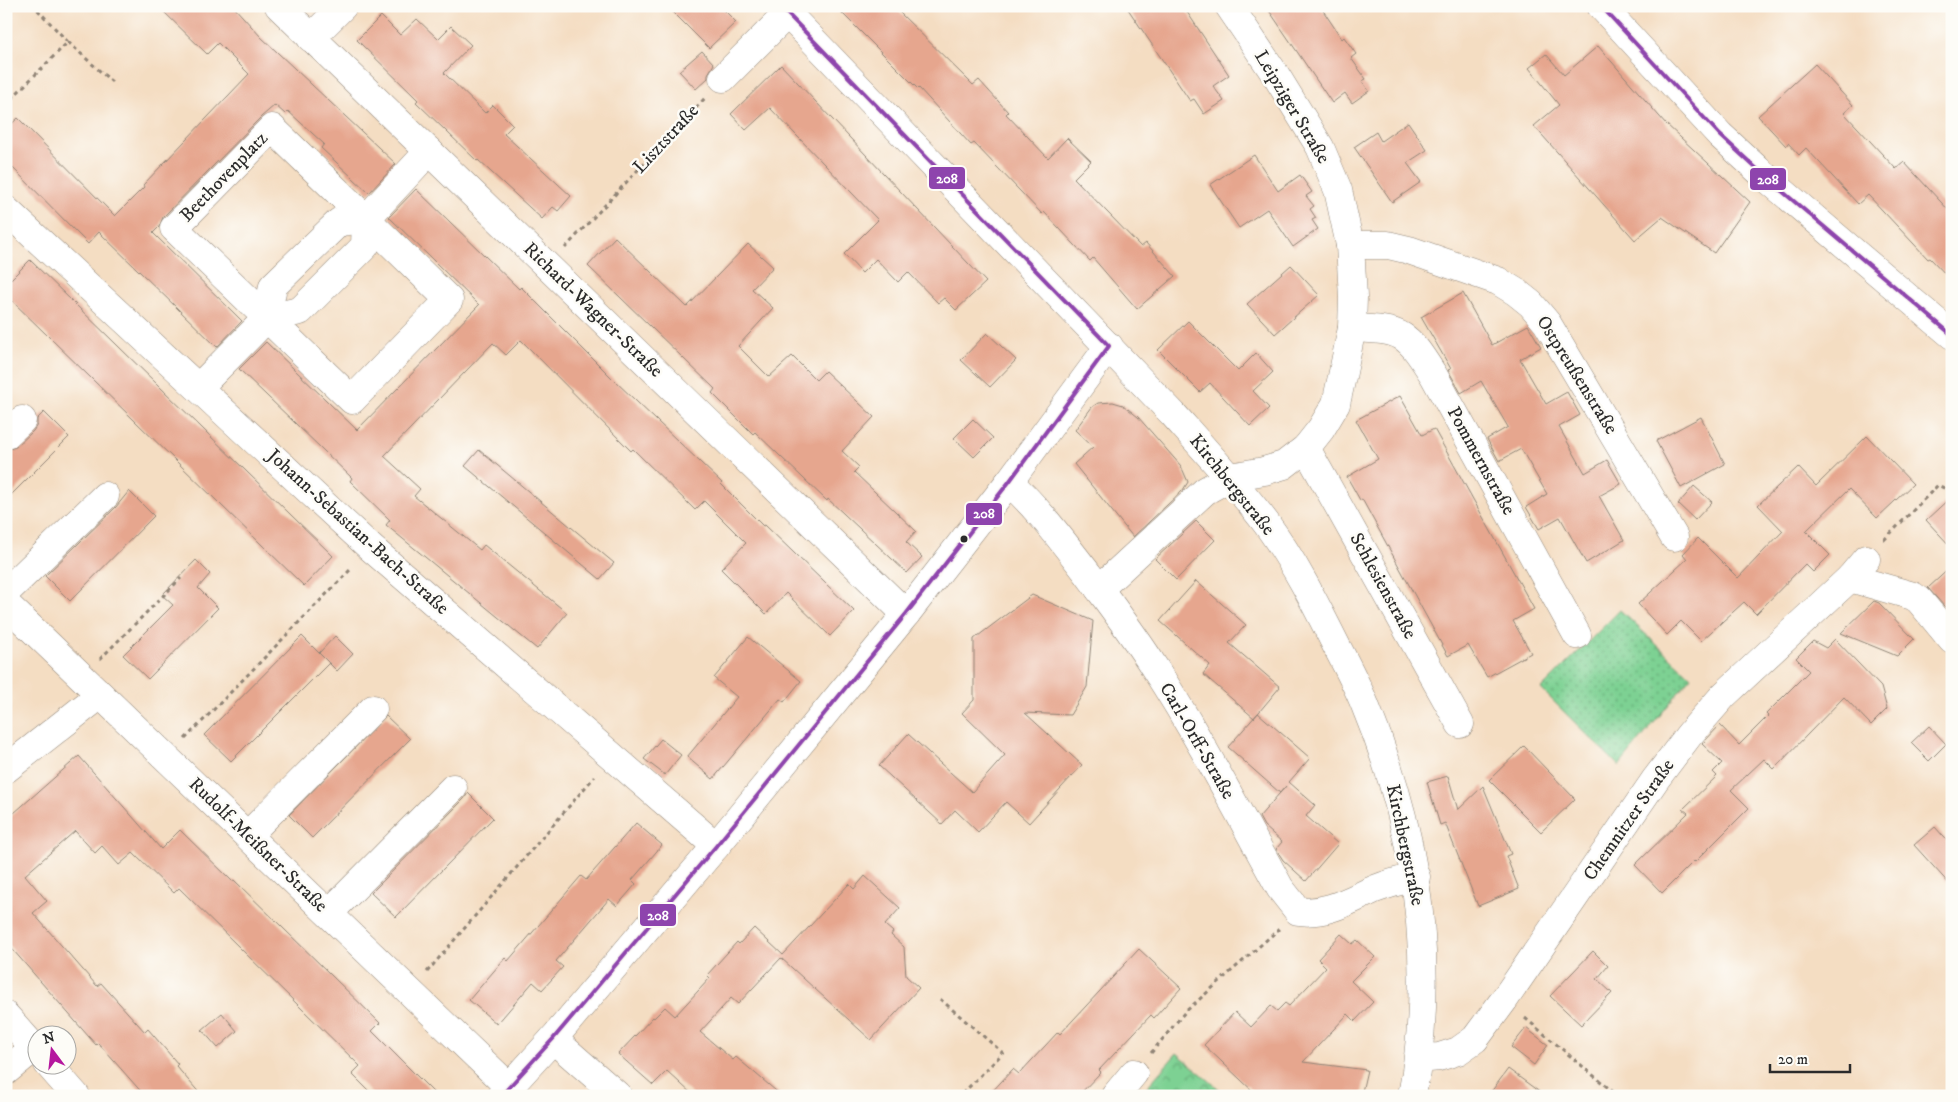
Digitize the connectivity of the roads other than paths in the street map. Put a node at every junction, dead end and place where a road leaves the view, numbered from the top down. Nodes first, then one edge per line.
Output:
1 (279, 6) edge
2 (343, 6) edge
3 (1229, 6) edge
4 (1601, 6) edge
5 (784, 10) edge
6 (311, 38) junction
7 (723, 78) road end
8 (429, 151) junction
9 (6, 210) edge
10 (366, 218) junction
11 (1350, 245) junction
12 (267, 318) junction
13 (1352, 328) junction
14 (1952, 335) edge
15 (1109, 346) junction
16 (199, 387) junction
17 (1306, 448) junction
18 (1230, 477) junction
19 (1008, 482) junction
20 (105, 496) dead end
21 (1674, 536) dead end
22 (1099, 589) junction
23 (6, 592) edge
24 (6, 604) edge
25 (906, 614) junction
26 (1578, 635) dead end
27 (1952, 640) edge
28 (91, 686) junction
29 (373, 709) dead end
30 (1460, 724) dead end
31 (6, 769) edge
32 (453, 788) dead end
33 (248, 835) junction
34 (716, 846) junction
35 (1416, 877) junction
36 (329, 913) junction
37 (6, 1016) edge
38 (553, 1039) junction
39 (28, 1041) edge
40 (1419, 1059) junction
41 (28, 1061) edge
42 (6, 1071) edge
43 (1134, 1073) road end
44 (57, 1074) edge
45 (505, 1091) edge
46 (76, 1096) edge
47 (618, 1096) edge
48 (1115, 1096) edge
49 (1412, 1096) edge

1 - 6 street, Richard-Wagner-Straße
2 - 6 street
3 - 11 street, Leipziger Straße
4 - 14 street
5 - 7 street
5 - 15 street, Kirchbergstraße
6 - 8 street, Richard-Wagner-Straße
8 - 10 street
8 - 25 street, Richard-Wagner-Straße
9 - 16 street, Johann-Sebastian-Bach-Straße
10 - 12 street
10 - 12 street
10 - 12 street, Beethovenplatz
10 - 12 street, Beethovenplatz
11 - 13 street, Leipziger Straße
11 - 21 street, Ostpreußenstraße
12 - 16 street
13 - 17 street, Leipziger Straße
13 - 26 street, Pommernstraße
15 - 18 street, Kirchbergstraße
15 - 19 street
16 - 34 street, Johann-Sebastian-Bach-Straße
17 - 18 street, Leipziger Straße
17 - 30 street, Schlesienstraße
18 - 22 street, Leipziger Straße
18 - 35 street, Kirchbergstraße
19 - 22 street, Carl-Orff-Straße
19 - 25 street
20 - 23 street
22 - 35 street, Carl-Orff-Straße
24 - 28 street, Rudolf-Meißner-Straße
25 - 34 street
27 - 40 street, Chemnitzer Straße
28 - 31 street
28 - 33 street, Rudolf-Meißner-Straße
29 - 33 street
32 - 36 street
33 - 36 street, Rudolf-Meißner-Straße
34 - 38 street
35 - 40 street, Kirchbergstraße
36 - 45 street, Rudolf-Meißner-Straße
37 - 39 street
38 - 45 street
38 - 47 street
40 - 49 street, Kirchbergstraße
41 - 42 street
43 - 48 street
44 - 46 street

